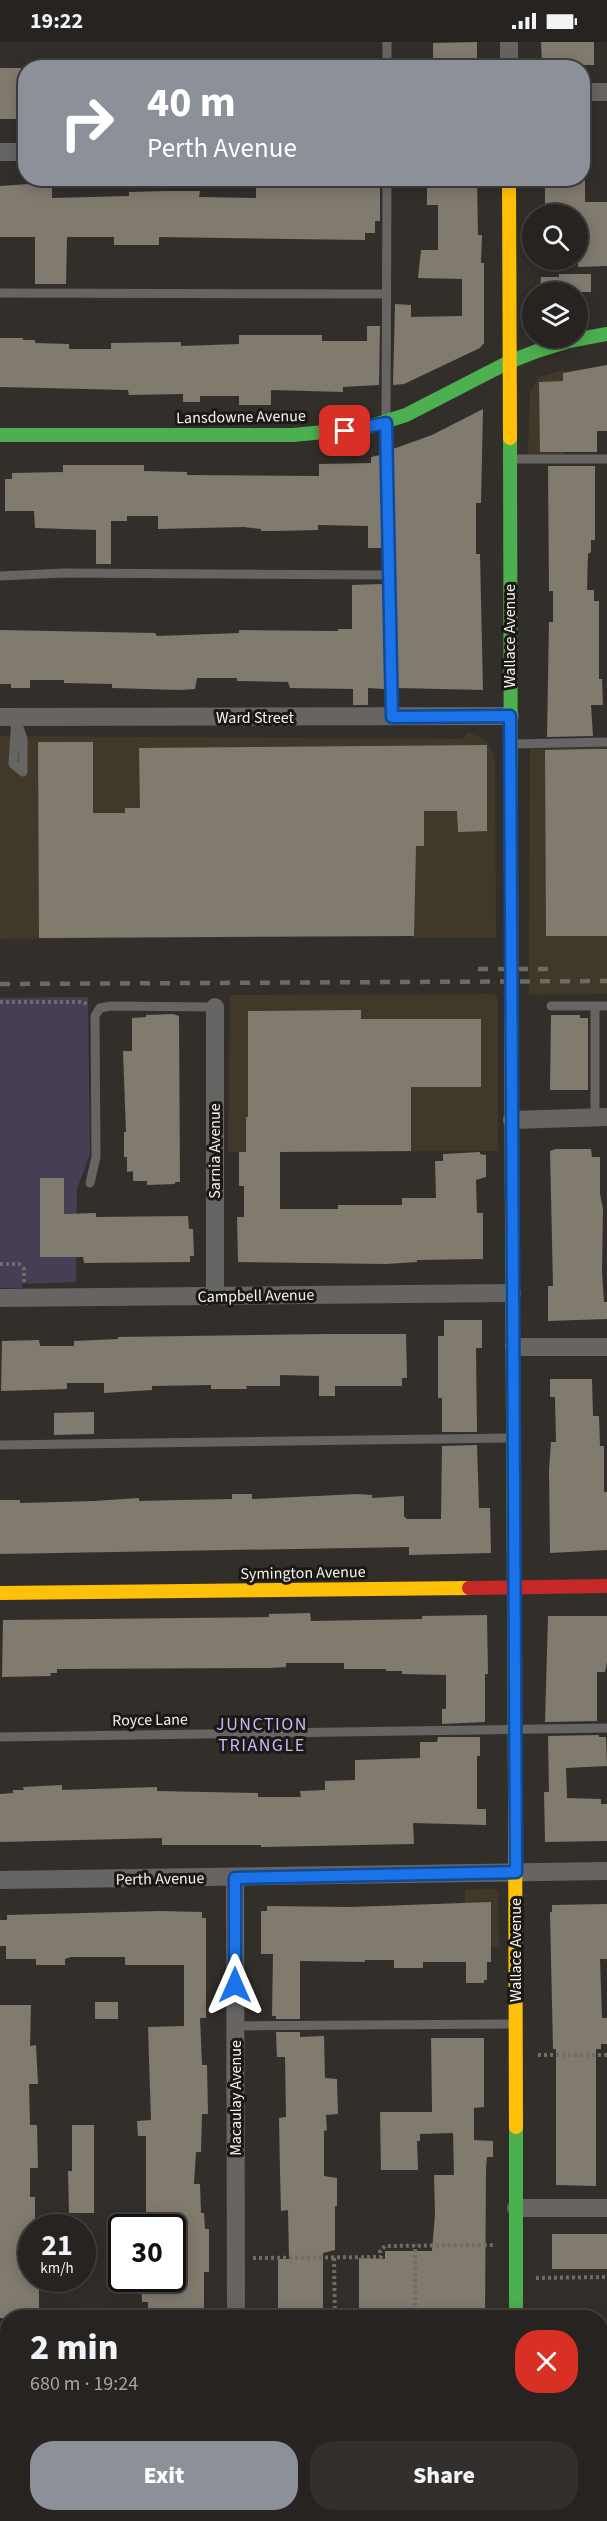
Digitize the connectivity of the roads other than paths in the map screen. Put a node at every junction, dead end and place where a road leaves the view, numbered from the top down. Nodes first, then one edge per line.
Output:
1 (387, 42) edge
2 (509, 42) edge
3 (387, 60) edge
4 (509, 60) edge
5 (590, 92) edge
6 (607, 92) edge
7 (0, 152) edge
8 (18, 152) edge
9 (387, 186) edge
10 (508, 186) edge
11 (0, 293) edge
12 (386, 294) junction
13 (607, 334) edge
14 (509, 362) junction
15 (386, 423) junction
16 (0, 435) edge
17 (510, 459) junction
18 (607, 459) edge
19 (390, 574) junction
20 (0, 576) edge
21 (510, 716) junction
22 (8, 717) edge
23 (392, 717) junction
24 (607, 742) edge
25 (510, 744) junction
26 (551, 1006) dead end
27 (595, 1006) junction
28 (607, 1006) edge
29 (215, 1007) joint
30 (601, 1117) edge
31 (512, 1120) junction
32 (90, 1183) dead end
33 (512, 1293) junction
34 (215, 1296) junction
35 (0, 1298) edge
36 (514, 1347) junction
37 (607, 1347) edge
38 (513, 1438) junction
39 (0, 1445) edge
40 (607, 1586) edge
41 (513, 1588) junction
42 (0, 1593) edge
43 (607, 1728) edge
44 (516, 1729) junction
45 (0, 1737) edge
46 (607, 1871) edge
47 (516, 1872) junction
48 (235, 1878) junction
49 (0, 1881) edge
50 (516, 2024) junction
51 (235, 2026) junction
52 (516, 2208) junction
53 (607, 2208) edge
54 (236, 2310) edge
55 (516, 2310) edge

1 - 3 lane
2 - 4 street
5 - 6 street
7 - 8 street
9 - 12 lane
10 - 14 street, Wallace Avenue
11 - 12 lane
12 - 15 lane
13 - 14 street, Lansdowne Avenue
14 - 15 street, Lansdowne Avenue
14 - 17 street, Wallace Avenue
15 - 16 street, Lansdowne Avenue
15 - 19 lane
17 - 18 lane
17 - 21 street, Wallace Avenue
19 - 20 lane
19 - 23 lane
21 - 23 street, Ward Street
21 - 25 street, Wallace Avenue
22 - 22 lane
22 - 23 street, Ward Street
24 - 25 lane
25 - 31 street, Wallace Avenue
26 - 27 lane
27 - 28 lane
27 - 30 lane
29 - 32 lane
29 - 34 street, Sarnia Avenue
30 - 31 street
31 - 33 street, Wallace Avenue
33 - 34 street, Campbell Avenue
33 - 36 street, Wallace Avenue
34 - 35 street, Campbell Avenue
36 - 37 street
36 - 38 street, Wallace Avenue
38 - 39 lane
38 - 41 street, Wallace Avenue
40 - 41 street, Symington Avenue
41 - 42 street, Symington Avenue
41 - 44 street, Wallace Avenue
43 - 44 lane, Royce Lane
44 - 45 lane, Royce Lane
44 - 47 street, Wallace Avenue
46 - 47 street, Perth Avenue
47 - 48 street, Perth Avenue
47 - 50 street, Wallace Avenue
48 - 49 street, Perth Avenue
48 - 51 street, Macaulay Avenue
50 - 51 lane
50 - 52 street, Wallace Avenue
51 - 54 street, Macaulay Avenue
52 - 53 street
52 - 55 street, Wallace Avenue

